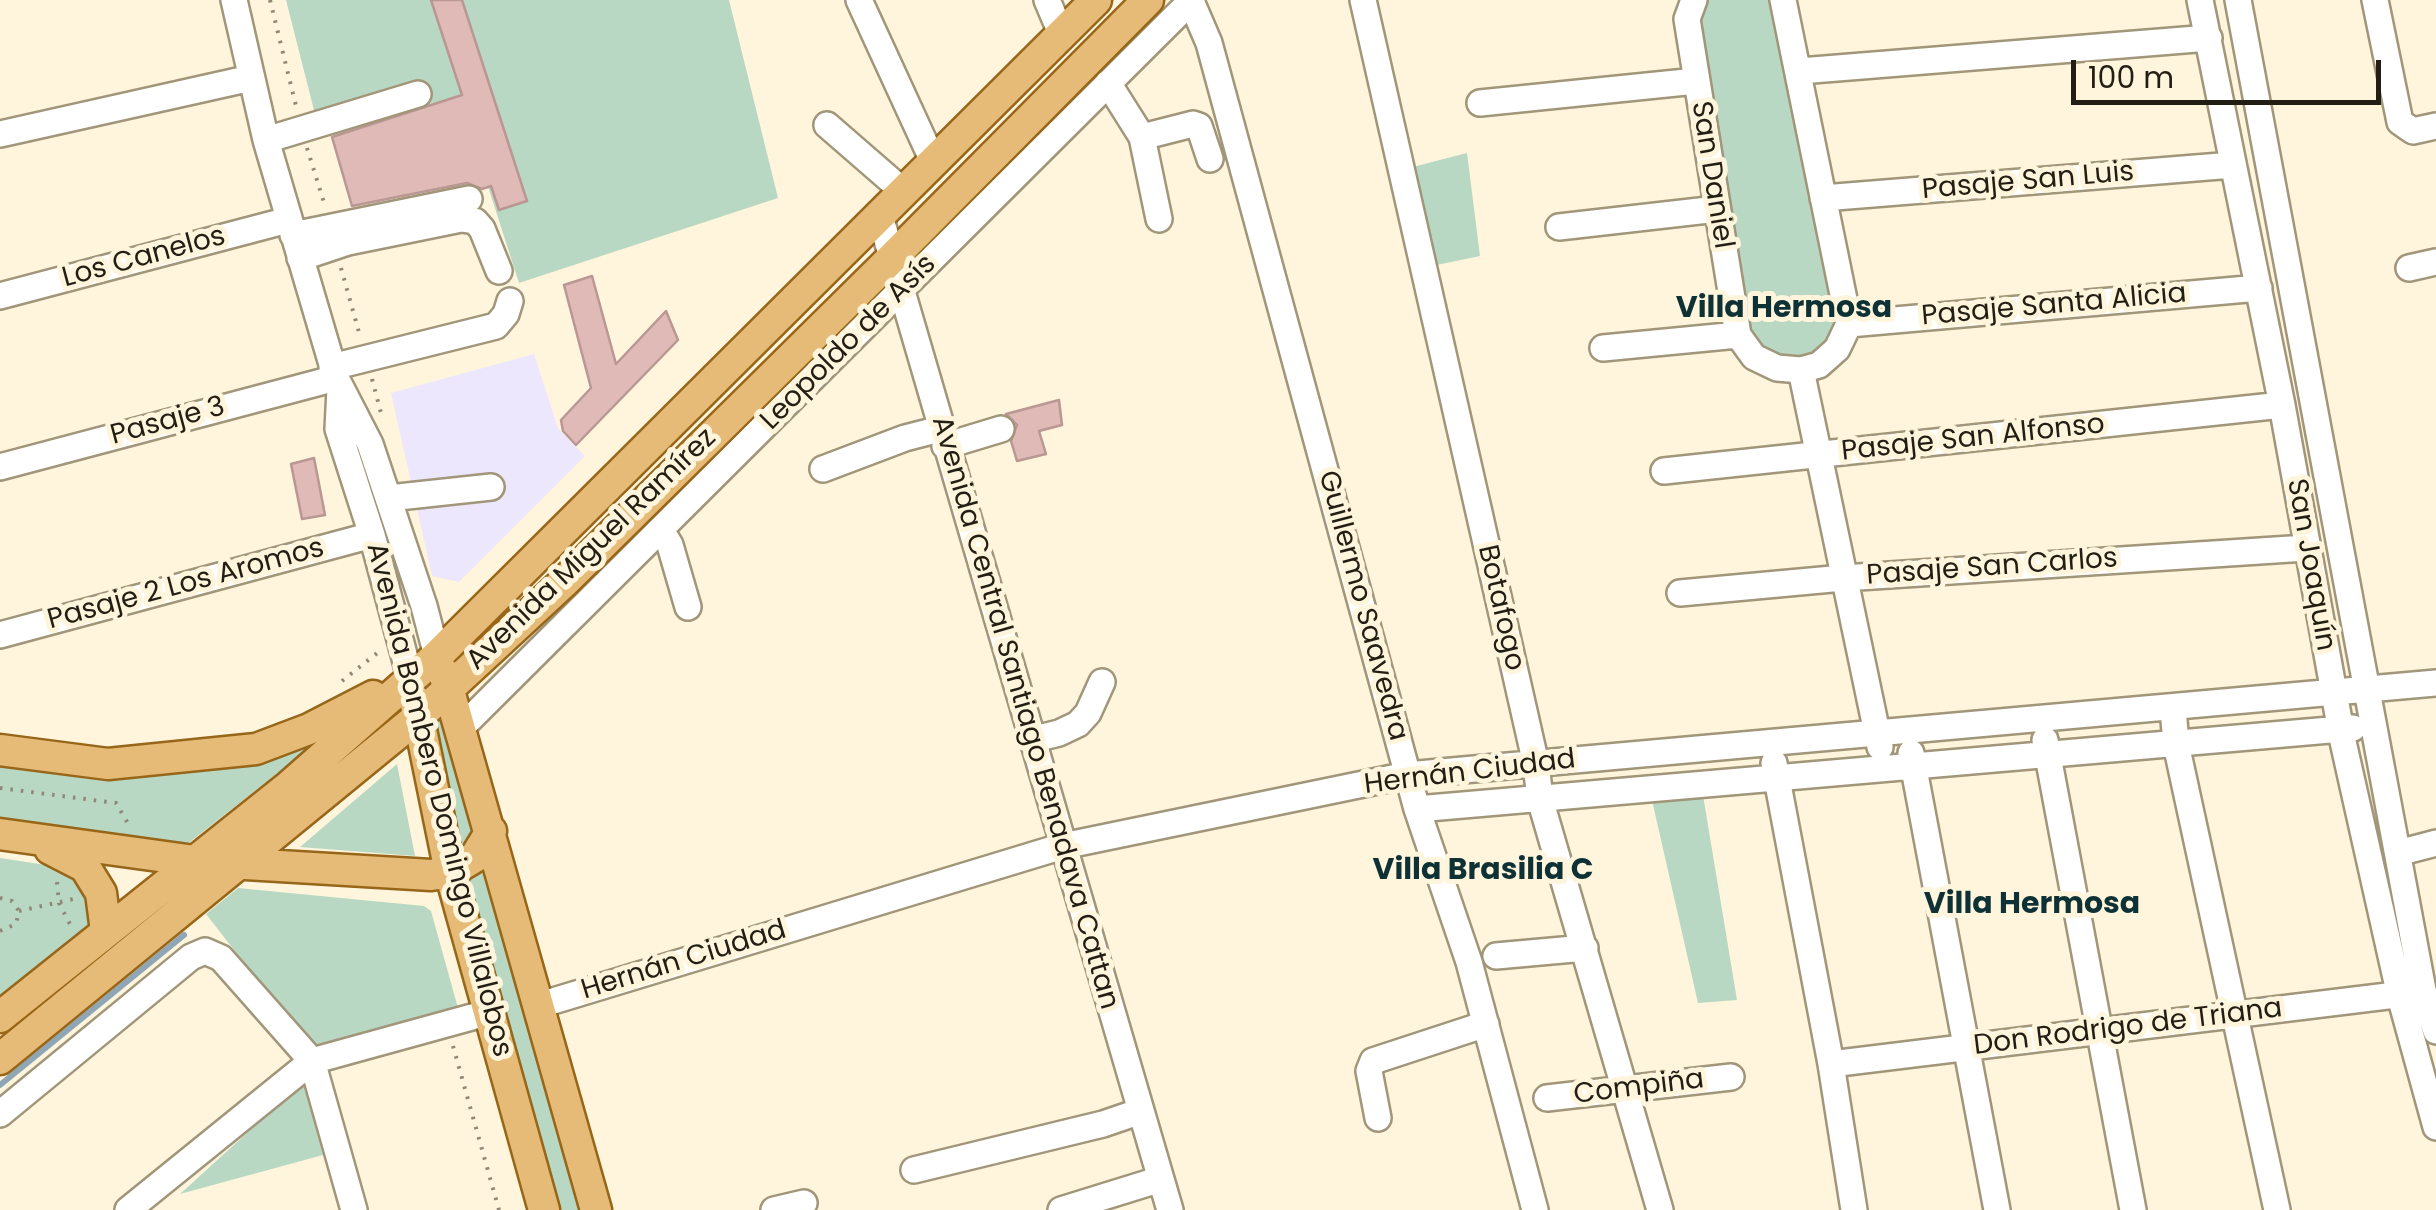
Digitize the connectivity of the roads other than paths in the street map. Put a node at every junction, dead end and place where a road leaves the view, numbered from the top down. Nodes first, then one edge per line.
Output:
1 (234, 0) edge
2 (859, 0) edge
3 (1047, 0) edge
4 (1096, 0) edge
5 (1148, 0) edge
6 (1363, 0) edge
7 (1694, 0) edge
8 (1783, 0) edge
9 (2200, 0) edge
10 (2238, 0) edge
11 (2374, 0) edge
12 (1192, 1) edge
13 (1062, 33) junction
14 (2209, 38) junction
15 (1800, 71) junction
16 (252, 78) junction
17 (1696, 82) junction
18 (1108, 84) junction
19 (418, 94) dead end
20 (1480, 102) dead end
21 (827, 125) dead end
22 (2436, 126) edge
23 (0, 134) edge
24 (1142, 137) junction
25 (266, 140) junction
26 (994, 157) junction
27 (1210, 158) dead end
28 (933, 161) junction
29 (2233, 165) junction
30 (903, 191) junction
31 (469, 198) dead end
32 (1823, 198) junction
33 (1717, 209) junction
34 (880, 216) junction
35 (1159, 219) dead end
36 (1559, 228) dead end
37 (294, 238) junction
38 (333, 238) junction
39 (894, 258) junction
40 (2436, 262) edge
41 (2409, 268) dead end
42 (499, 271) dead end
43 (2259, 288) junction
44 (900, 294) junction
45 (0, 296) edge
46 (510, 301) dead end
47 (1849, 324) junction
48 (1738, 335) junction
49 (1602, 348) dead end
50 (1801, 370) junction
51 (336, 378) junction
52 (2282, 405) junction
53 (1001, 428) dead end
54 (942, 437) junction
55 (1817, 456) junction
56 (0, 466) edge
57 (823, 468) dead end
58 (1664, 472) dead end
59 (491, 488) dead end
60 (389, 498) junction
61 (662, 530) junction
62 (372, 536) junction
63 (2306, 548) junction
64 (1842, 578) junction
65 (1680, 593) dead end
66 (688, 607) dead end
67 (0, 635) edge
68 (437, 656) junction
69 (410, 677) junction
70 (1102, 682) dead end
71 (2436, 683) edge
72 (450, 685) junction
73 (2368, 691) junction
74 (2334, 694) junction
75 (2173, 708) junction
76 (418, 717) junction
77 (2042, 720) junction
78 (2374, 726) junction
79 (462, 727) junction
80 (2340, 730) junction
81 (1909, 732) junction
82 (1878, 734) junction
83 (1032, 740) junction
84 (1772, 743) junction
85 (2176, 744) junction
86 (0, 750) edge
87 (2048, 755) junction
88 (1536, 764) junction
89 (1913, 766) junction
90 (1882, 769) junction
91 (1407, 775) junction
92 (1775, 778) junction
93 (1540, 799) junction
94 (1417, 809) junction
95 (491, 831) junction
96 (15, 836) edge
97 (2436, 843) edge
98 (1063, 846) junction
99 (2398, 853) junction
100 (195, 861) junction
101 (238, 864) junction
102 (450, 872) junction
103 (99, 938) junction
104 (1585, 948) junction
105 (1496, 956) dead end
106 (2411, 993) junction
107 (540, 1004) junction
108 (490, 1012) junction
109 (2235, 1016) junction
110 (0, 1018) edge
111 (1486, 1024) junction
112 (2436, 1031) edge
113 (2098, 1032) junction
114 (2425, 1047) edge
115 (1965, 1048) junction
116 (0, 1059) edge
117 (312, 1062) junction
118 (1832, 1064) junction
119 (1731, 1077) dead end
120 (1626, 1090) junction
121 (1547, 1098) dead end
122 (1141, 1111) junction
123 (0, 1114) edge
124 (1378, 1118) dead end
125 (2436, 1127) edge
126 (914, 1170) dead end
127 (1161, 1179) junction
128 (158, 1199) edge
129 (804, 1203) dead end
130 (128, 1210) edge
131 (354, 1210) edge
132 (544, 1210) edge
133 (596, 1210) edge
134 (774, 1210) edge
135 (1060, 1210) edge
136 (1170, 1210) edge
137 (1535, 1210) edge
138 (1660, 1210) edge
139 (1854, 1210) edge
140 (1997, 1210) edge
141 (2133, 1210) edge
142 (2276, 1210) edge

1 - 16 street, Avenida Bombero Domingo Villalobos
2 - 28 street
3 - 13 street
4 - 13 main road, Avenida Miguel Ramírez
5 - 26 main road, Avenida Miguel Ramírez
6 - 88 street, Botafogo
7 - 17 street, San Daniel
8 - 15 street
9 - 14 street, San Joaquín
10 - 73 street, San Joaquín
11 - 22 street
12 - 18 street, Leopoldo de Asís
12 - 91 street, Guillermo Saavedra
13 - 26 main road
13 - 28 main road, Avenida Miguel Ramírez
14 - 15 street
14 - 29 street, San Joaquín
15 - 32 street
16 - 23 street
16 - 25 street, Avenida Bombero Domingo Villalobos
17 - 20 street
17 - 33 street, San Daniel
18 - 24 street
18 - 44 street, Leopoldo de Asís
19 - 25 street
21 - 30 street
24 - 27 street
24 - 35 street
25 - 37 street, Avenida Bombero Domingo Villalobos
26 - 39 main road, Avenida Miguel Ramírez
28 - 30 main road, Avenida Miguel Ramírez
29 - 32 street, Pasaje San Luis
29 - 43 street, San Joaquín
30 - 34 main road, Avenida Miguel Ramírez
31 - 38 street
32 - 47 street
33 - 36 street
33 - 48 street, San Daniel
34 - 39 street, Avenida Central Santiago Benadava Cattan
34 - 68 main road, Avenida Miguel Ramírez
37 - 38 street, Los Canelos
37 - 45 street, Los Canelos
37 - 51 street, Avenida Bombero Domingo Villalobos
38 - 42 street
39 - 44 street, Avenida Central Santiago Benadava Cattan
39 - 72 main road, Avenida Miguel Ramírez
40 - 41 street
43 - 47 street, Pasaje Santa Alicia
43 - 52 street, San Joaquín
44 - 54 street, Avenida Central Santiago Benadava Cattan
44 - 61 street, Leopoldo de Asís
46 - 51 street, Pasaje 3
47 - 50 street
48 - 49 street
48 - 50 street
50 - 55 street
51 - 56 street, Pasaje 3
51 - 60 street, Avenida Bombero Domingo Villalobos
51 - 62 street, Avenida Bombero Domingo Villalobos
52 - 55 street, Pasaje San Alfonso
52 - 63 street, San Joaquín
53 - 54 street
54 - 57 street
54 - 83 street, Avenida Central Santiago Benadava Cattan
55 - 58 street, Pasaje San Alfonso
55 - 64 street
59 - 60 street
60 - 68 street, Avenida Bombero Domingo Villalobos
61 - 66 street
61 - 79 street, Leopoldo de Asís
62 - 67 street, Pasaje 2 Los Aromos
62 - 69 street, Avenida Bombero Domingo Villalobos
63 - 64 street, Pasaje San Carlos
63 - 74 street, San Joaquín
64 - 65 street, Pasaje San Carlos
64 - 82 street
68 - 69 main road, Avenida Miguel Ramírez
68 - 72 main road, Avenida Bombero Domingo Villalobos
69 - 76 main road, Avenida Bombero Domingo Villalobos
69 - 86 main road
69 - 100 main road, Avenida Miguel Ramírez
70 - 83 street
71 - 73 street, Hernán Ciudad
72 - 76 main road, Avenida Miguel Ramírez
72 - 79 main road, Avenida Bombero Domingo Villalobos
73 - 74 street, Hernán Ciudad
73 - 78 street, San Joaquín
74 - 75 street, Hernán Ciudad
74 - 80 street, San Joaquín
75 - 77 street, Hernán Ciudad
75 - 85 street
76 - 101 main road, Avenida Miguel Ramírez
76 - 102 main road, Avenida Bombero Domingo Villalobos
77 - 81 street, Hernán Ciudad
77 - 87 street
78 - 80 street, Hernán Ciudad
78 - 99 street, San Joaquín
79 - 95 main road, Avenida Bombero Domingo Villalobos
80 - 85 street, Hernán Ciudad
80 - 106 street, San Joaquín
81 - 82 street, Hernán Ciudad
81 - 89 street
82 - 84 street, Hernán Ciudad
82 - 90 street
83 - 98 street, Avenida Central Santiago Benadava Cattan
84 - 88 street, Hernán Ciudad
84 - 92 street
85 - 87 street, Hernán Ciudad
85 - 109 street
87 - 89 street, Hernán Ciudad
87 - 113 street
88 - 91 street, Hernán Ciudad
88 - 93 street, Botafogo
89 - 90 street, Hernán Ciudad
89 - 115 street
90 - 92 street, Hernán Ciudad
91 - 94 street, Guillermo Saavedra
91 - 98 street, Hernán Ciudad
92 - 93 street, Hernán Ciudad
92 - 118 street
93 - 94 street, Hernán Ciudad
93 - 104 street, Botafogo
94 - 111 street, Guillermo Saavedra
95 - 102 main road
95 - 107 main road, Avenida Bombero Domingo Villalobos
96 - 100 main road
96 - 103 main road
97 - 99 street
98 - 107 street, Hernán Ciudad
98 - 122 street, Avenida Central Santiago Benadava Cattan
99 - 106 street, San Joaquín
100 - 101 main road
100 - 103 main road, Avenida Miguel Ramírez
101 - 102 main road
101 - 116 main road, Avenida Miguel Ramírez
102 - 108 main road, Avenida Bombero Domingo Villalobos
103 - 110 main road, Avenida Miguel Ramírez
104 - 105 street
104 - 120 street, Botafogo
106 - 109 street, Don Rodrigo de Triana
106 - 112 street, San Joaquín
106 - 114 street, San Joaquín
107 - 133 main road, Avenida Bombero Domingo Villalobos
108 - 117 street
108 - 132 main road, Avenida Bombero Domingo Villalobos
109 - 113 street, Don Rodrigo de Triana
109 - 142 street
111 - 124 street
111 - 137 street, Guillermo Saavedra
113 - 115 street, Don Rodrigo de Triana
113 - 141 street
114 - 125 street, San Joaquín
115 - 118 street, Don Rodrigo de Triana
115 - 140 street
117 - 123 street
117 - 128 street
117 - 131 street
118 - 139 street
119 - 120 street, Compiña
120 - 121 street, Compiña
120 - 138 street, Botafogo
122 - 126 street
122 - 127 street, Avenida Central Santiago Benadava Cattan
127 - 135 street
127 - 136 street, Avenida Central Santiago Benadava Cattan
128 - 130 street
129 - 134 street

